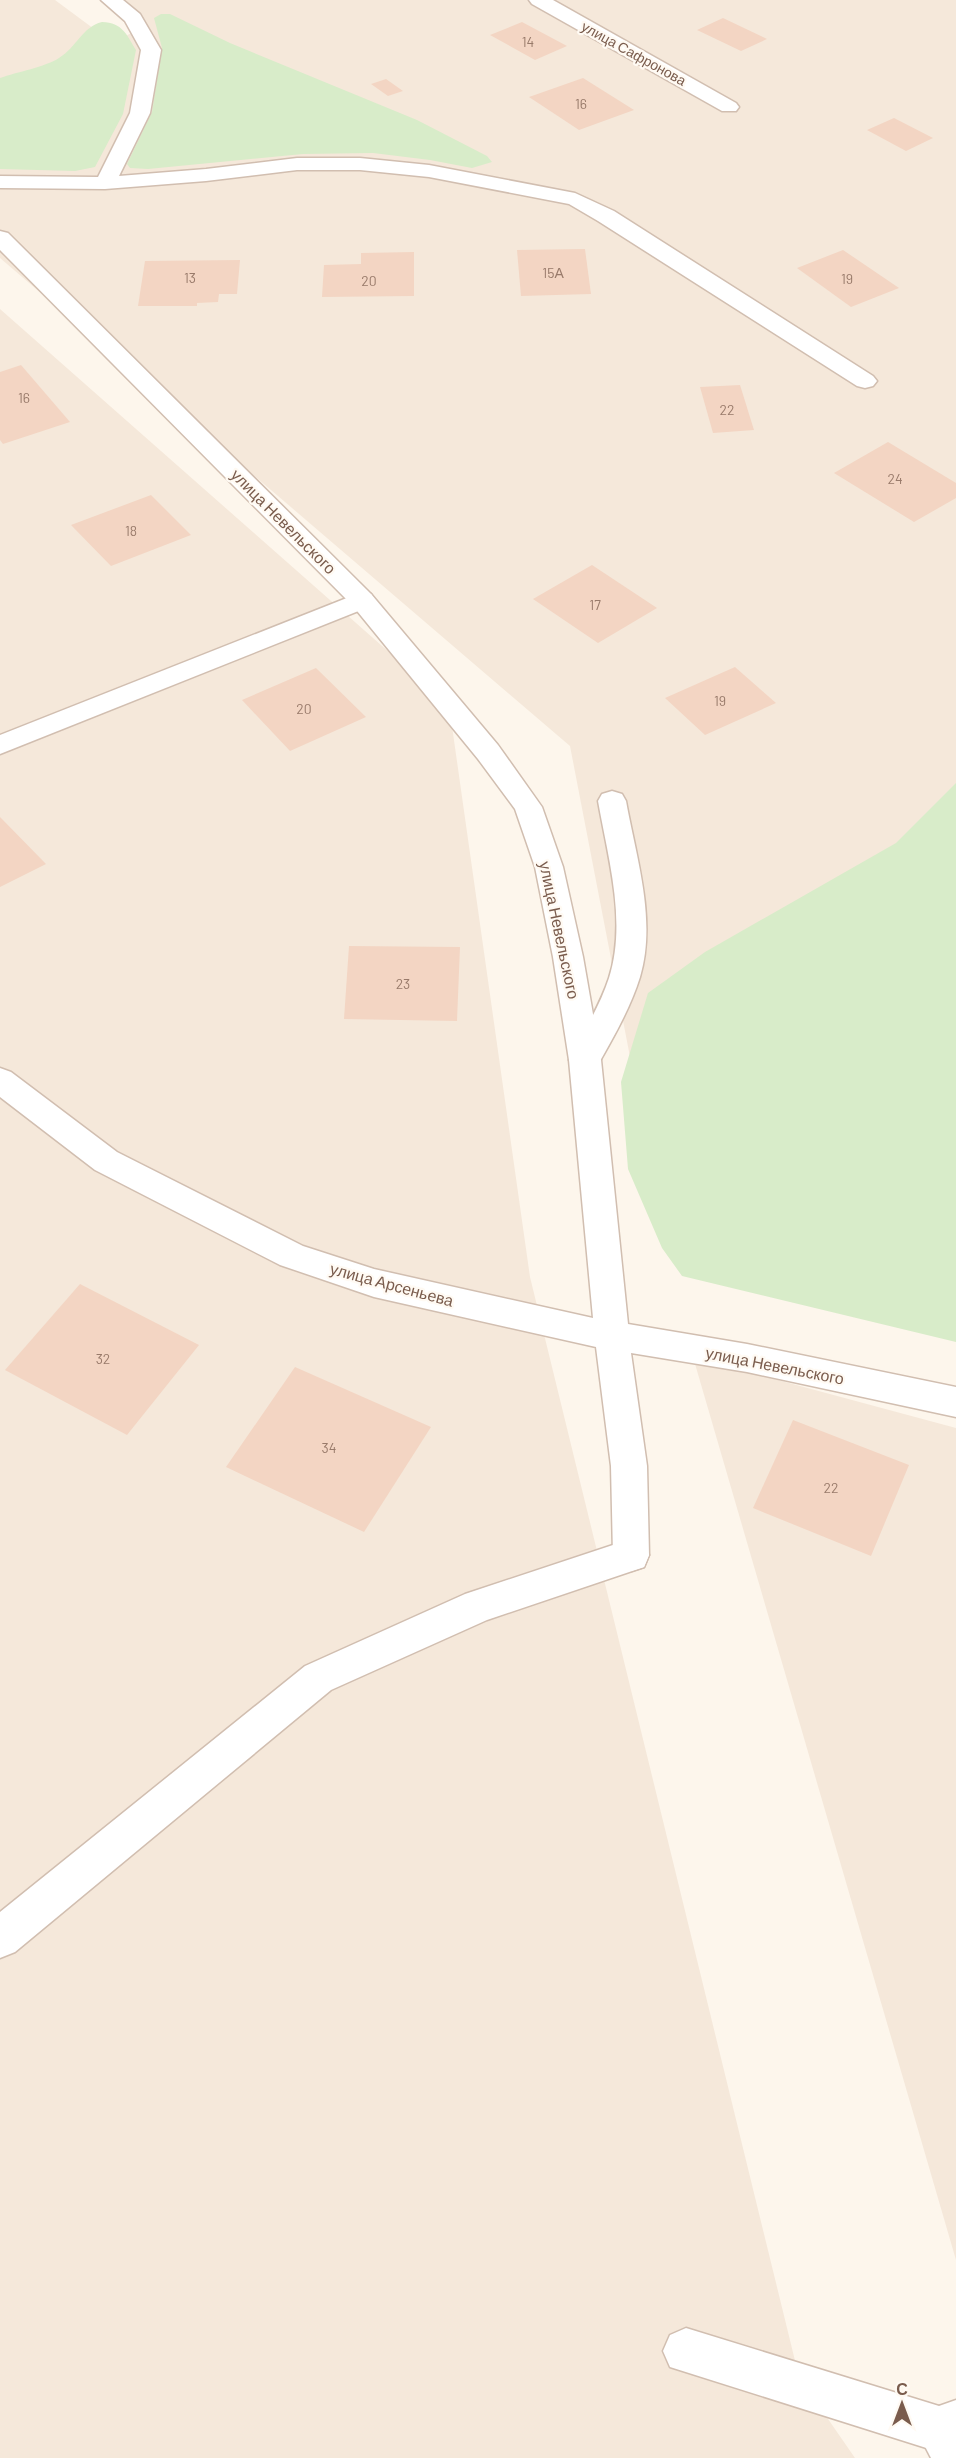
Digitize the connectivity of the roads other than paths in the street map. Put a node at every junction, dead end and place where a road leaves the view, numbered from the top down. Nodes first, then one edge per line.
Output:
1 (111, 0) edge
2 (538, 0) edge
3 (729, 107) dead end
4 (0, 182) edge
5 (105, 183) junction
6 (0, 238) edge
7 (865, 381) dead end
8 (362, 600) junction
9 (0, 745) edge
10 (612, 801) dead end
11 (585, 1060) junction
12 (0, 1080) edge
13 (612, 1336) junction
14 (956, 1402) edge
15 (0, 1938) edge
16 (686, 2351) dead end
17 (950, 2435) edge

1 - 5 street
2 - 3 street, улица Сафронова
4 - 5 street
5 - 7 street
6 - 8 street, улица Невельского
8 - 9 street
8 - 11 street, улица Невельского
10 - 11 street
11 - 13 street, улица Невельского
12 - 13 street, улица Арсеньева
13 - 14 street, улица Невельского
13 - 15 street
16 - 17 street

